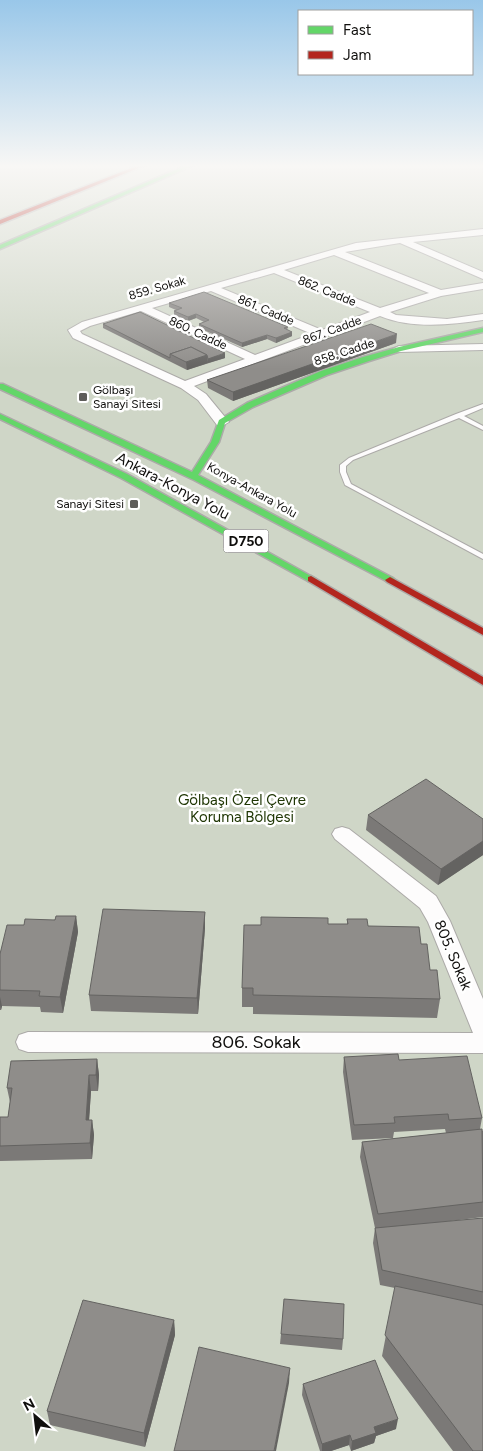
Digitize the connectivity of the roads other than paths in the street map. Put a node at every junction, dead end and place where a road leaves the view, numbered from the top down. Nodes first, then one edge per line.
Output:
1 (33, 233) edge
2 (476, 233) edge
3 (402, 240) junction
4 (0, 247) edge
5 (335, 252) junction
6 (274, 269) junction
7 (483, 276) edge
8 (483, 286) edge
9 (211, 287) junction
10 (440, 293) junction
11 (142, 307) junction
12 (380, 312) junction
13 (483, 317) edge
14 (483, 330) edge
15 (322, 334) junction
16 (483, 347) edge
17 (399, 349) junction
18 (254, 359) junction
19 (185, 385) junction
20 (0, 386) edge
21 (483, 406) edge
22 (458, 415) junction
23 (0, 416) edge
24 (222, 422) junction
25 (483, 428) edge
26 (194, 474) junction
27 (483, 557) edge
28 (483, 632) edge
29 (483, 682) edge
30 (342, 834) dead end
31 (478, 1001) edge
32 (483, 1028) edge
33 (28, 1042) dead end
34 (483, 1043) edge

1 - 4 main road
2 - 3 street, 859. Sokak
3 - 5 street, 859. Sokak
3 - 7 street
5 - 6 street, 859. Sokak
5 - 10 street
6 - 9 street, 859. Sokak
6 - 12 street, 862. Cadde
8 - 10 street, 867. Cadde
9 - 11 street, 859. Sokak
9 - 15 street, 861. Cadde
10 - 12 street, 867. Cadde
11 - 18 street, 860. Cadde
11 - 19 street, 859. Sokak
12 - 13 street, 862. Cadde
12 - 15 street, 867. Cadde
14 - 17 main road, 858. Cadde
15 - 18 street, 867. Cadde
16 - 17 street
17 - 24 main road, 858. Cadde
18 - 19 street, 867. Cadde
19 - 24 street, 859. Sokak
20 - 26 main road, Konya-Ankara Yolu / D750
21 - 22 lane
22 - 25 lane
22 - 27 lane
23 - 29 main road, Ankara-Konya Yolu / D750
24 - 26 main road
26 - 28 main road, Konya-Ankara Yolu / D750
30 - 31 street, 805. Sokak
31 - 32 street, 805. Sokak
33 - 34 street, 806. Sokak

